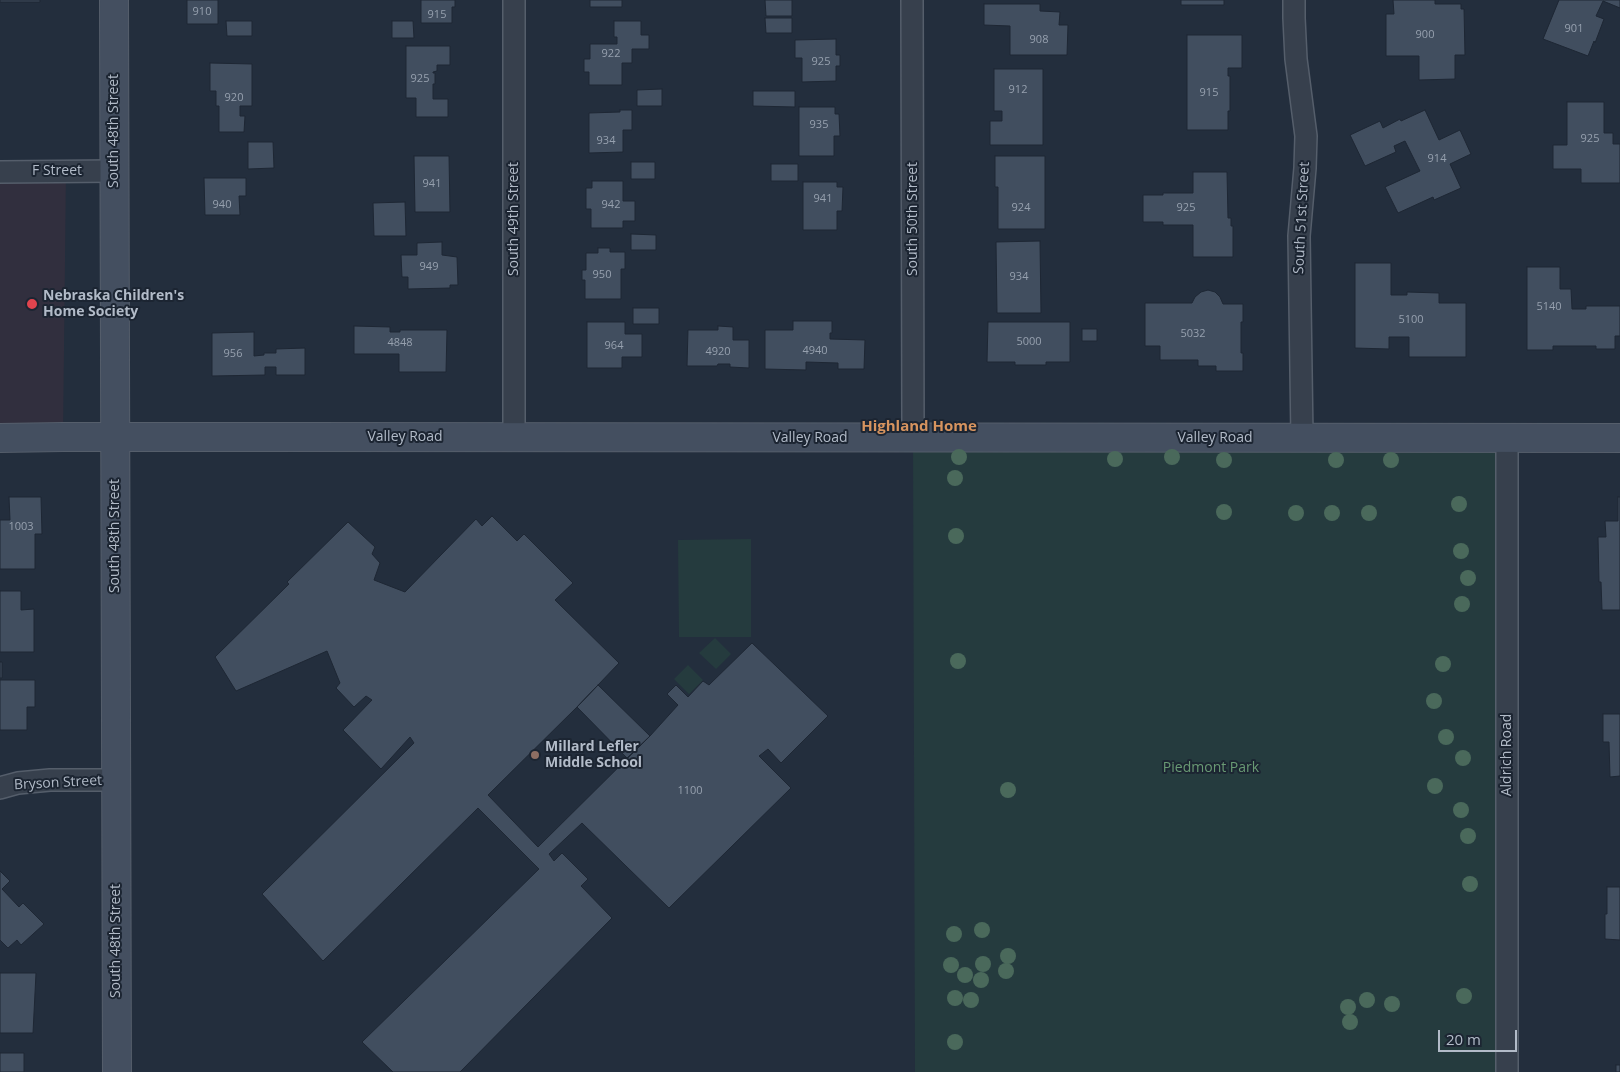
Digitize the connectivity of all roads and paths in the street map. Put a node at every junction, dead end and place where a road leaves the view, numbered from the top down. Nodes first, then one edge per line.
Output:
1 (114, 0) edge
2 (514, 0) edge
3 (912, 0) edge
4 (1294, 0) edge
5 (114, 171) junction
6 (0, 172) edge
7 (115, 437) junction
8 (0, 438) edge
9 (514, 438) junction
10 (913, 438) junction
11 (1302, 438) junction
12 (1507, 438) junction
13 (1620, 438) edge
14 (116, 780) junction
15 (0, 788) edge
16 (117, 1072) edge
17 (1508, 1072) edge

1 - 5 street, South 48th Street
2 - 9 street, South 49th Street
3 - 10 street, South 50th Street
4 - 11 street, South 51st Street
5 - 6 street, F Street
5 - 7 street, South 48th Street
7 - 8 street, Valley Road
7 - 9 street, Valley Road
7 - 14 street, South 48th Street
9 - 10 street, Valley Road
10 - 11 street, Valley Road
11 - 12 street, Valley Road
12 - 13 street, Valley Road
12 - 17 street, Aldrich Road
14 - 15 street, Bryson Street
14 - 16 street, South 48th Street

